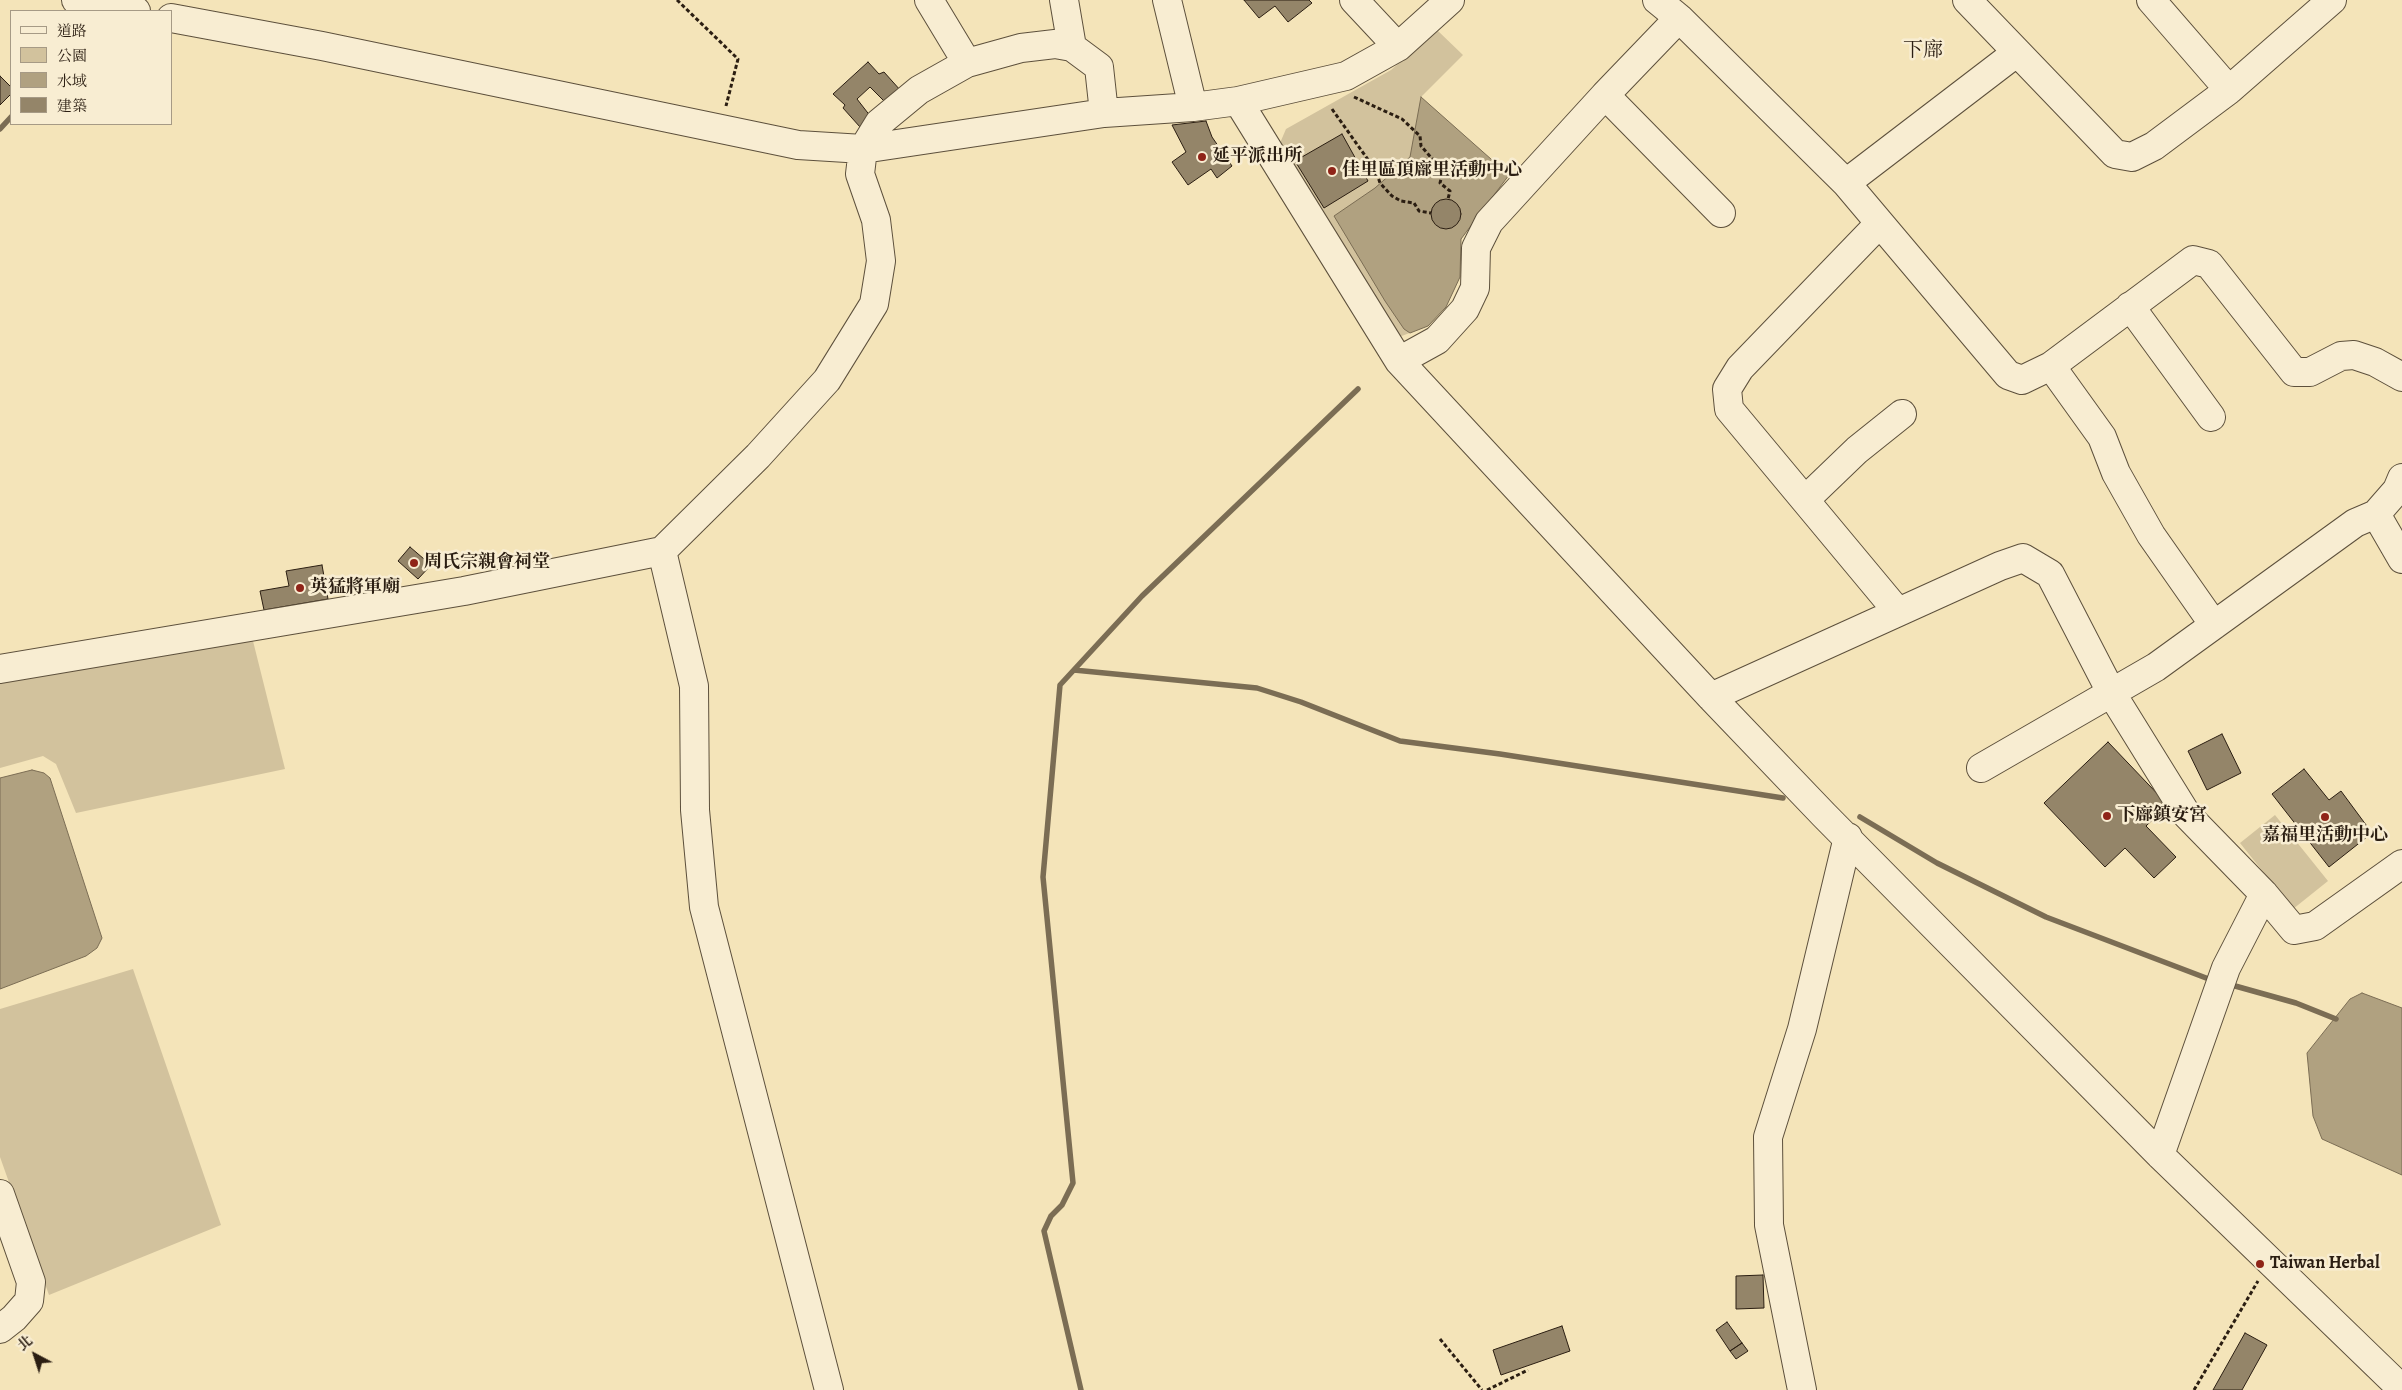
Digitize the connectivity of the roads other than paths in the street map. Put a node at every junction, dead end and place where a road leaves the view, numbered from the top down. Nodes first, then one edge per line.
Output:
1 (76, 0) edge
2 (930, 0) edge
3 (1064, 0) edge
4 (1167, 0) edge
5 (1354, 0) edge
6 (1450, 0) edge
7 (1657, 0) edge
8 (1967, 0) edge
9 (2151, 0) edge
10 (2332, 0) edge
11 (131, 10) edge
12 (172, 18) edge
13 (1679, 18) junction
14 (1072, 47) junction
15 (1398, 47) junction
16 (2016, 53) junction
17 (967, 63) junction
18 (2229, 90) junction
19 (1605, 95) junction
20 (1238, 101) junction
21 (1193, 107) junction
22 (1104, 113) junction
23 (863, 149) junction
24 (1846, 183) junction
25 (1721, 213) dead end
26 (1879, 224) junction
27 (2130, 306) junction
28 (1399, 361) junction
29 (2051, 366) junction
30 (2402, 377) edge
31 (1902, 414) dead end
32 (2211, 417) dead end
33 (2402, 478) edge
34 (1805, 500) junction
35 (2376, 514) junction
36 (662, 550) junction
37 (2402, 559) edge
38 (1898, 612) junction
39 (2214, 625) junction
40 (0, 668) edge
41 (2112, 694) junction
42 (1711, 697) junction
43 (1981, 768) dead end
44 (1848, 837) junction
45 (2402, 864) edge
46 (2264, 894) junction
47 (2160, 1155) junction
48 (0, 1194) edge
49 (0, 1328) edge
50 (2402, 1389) edge
51 (829, 1390) edge
52 (1802, 1390) edge

1 - 11 street
2 - 17 street
3 - 14 street
4 - 21 street
5 - 15 street
6 - 15 street
7 - 13 street
8 - 16 street
9 - 18 street
10 - 18 street
12 - 23 street
13 - 19 street
13 - 24 street
14 - 17 street
14 - 22 street
15 - 20 street
16 - 18 street
16 - 24 street
17 - 23 street
19 - 25 street
19 - 28 street
20 - 21 street
20 - 28 street
21 - 22 street
22 - 23 street
23 - 36 street
24 - 26 street
26 - 29 street
26 - 34 street
27 - 29 street
27 - 30 street
27 - 32 street
28 - 42 street
29 - 39 street
31 - 34 street
33 - 35 street
34 - 38 street
35 - 37 street
35 - 39 street
36 - 40 street
36 - 51 street
38 - 41 street
38 - 42 street
39 - 41 street
41 - 43 street
41 - 46 street
42 - 44 street
44 - 47 street
44 - 52 street
45 - 46 street
46 - 47 street
47 - 50 street
48 - 49 street

